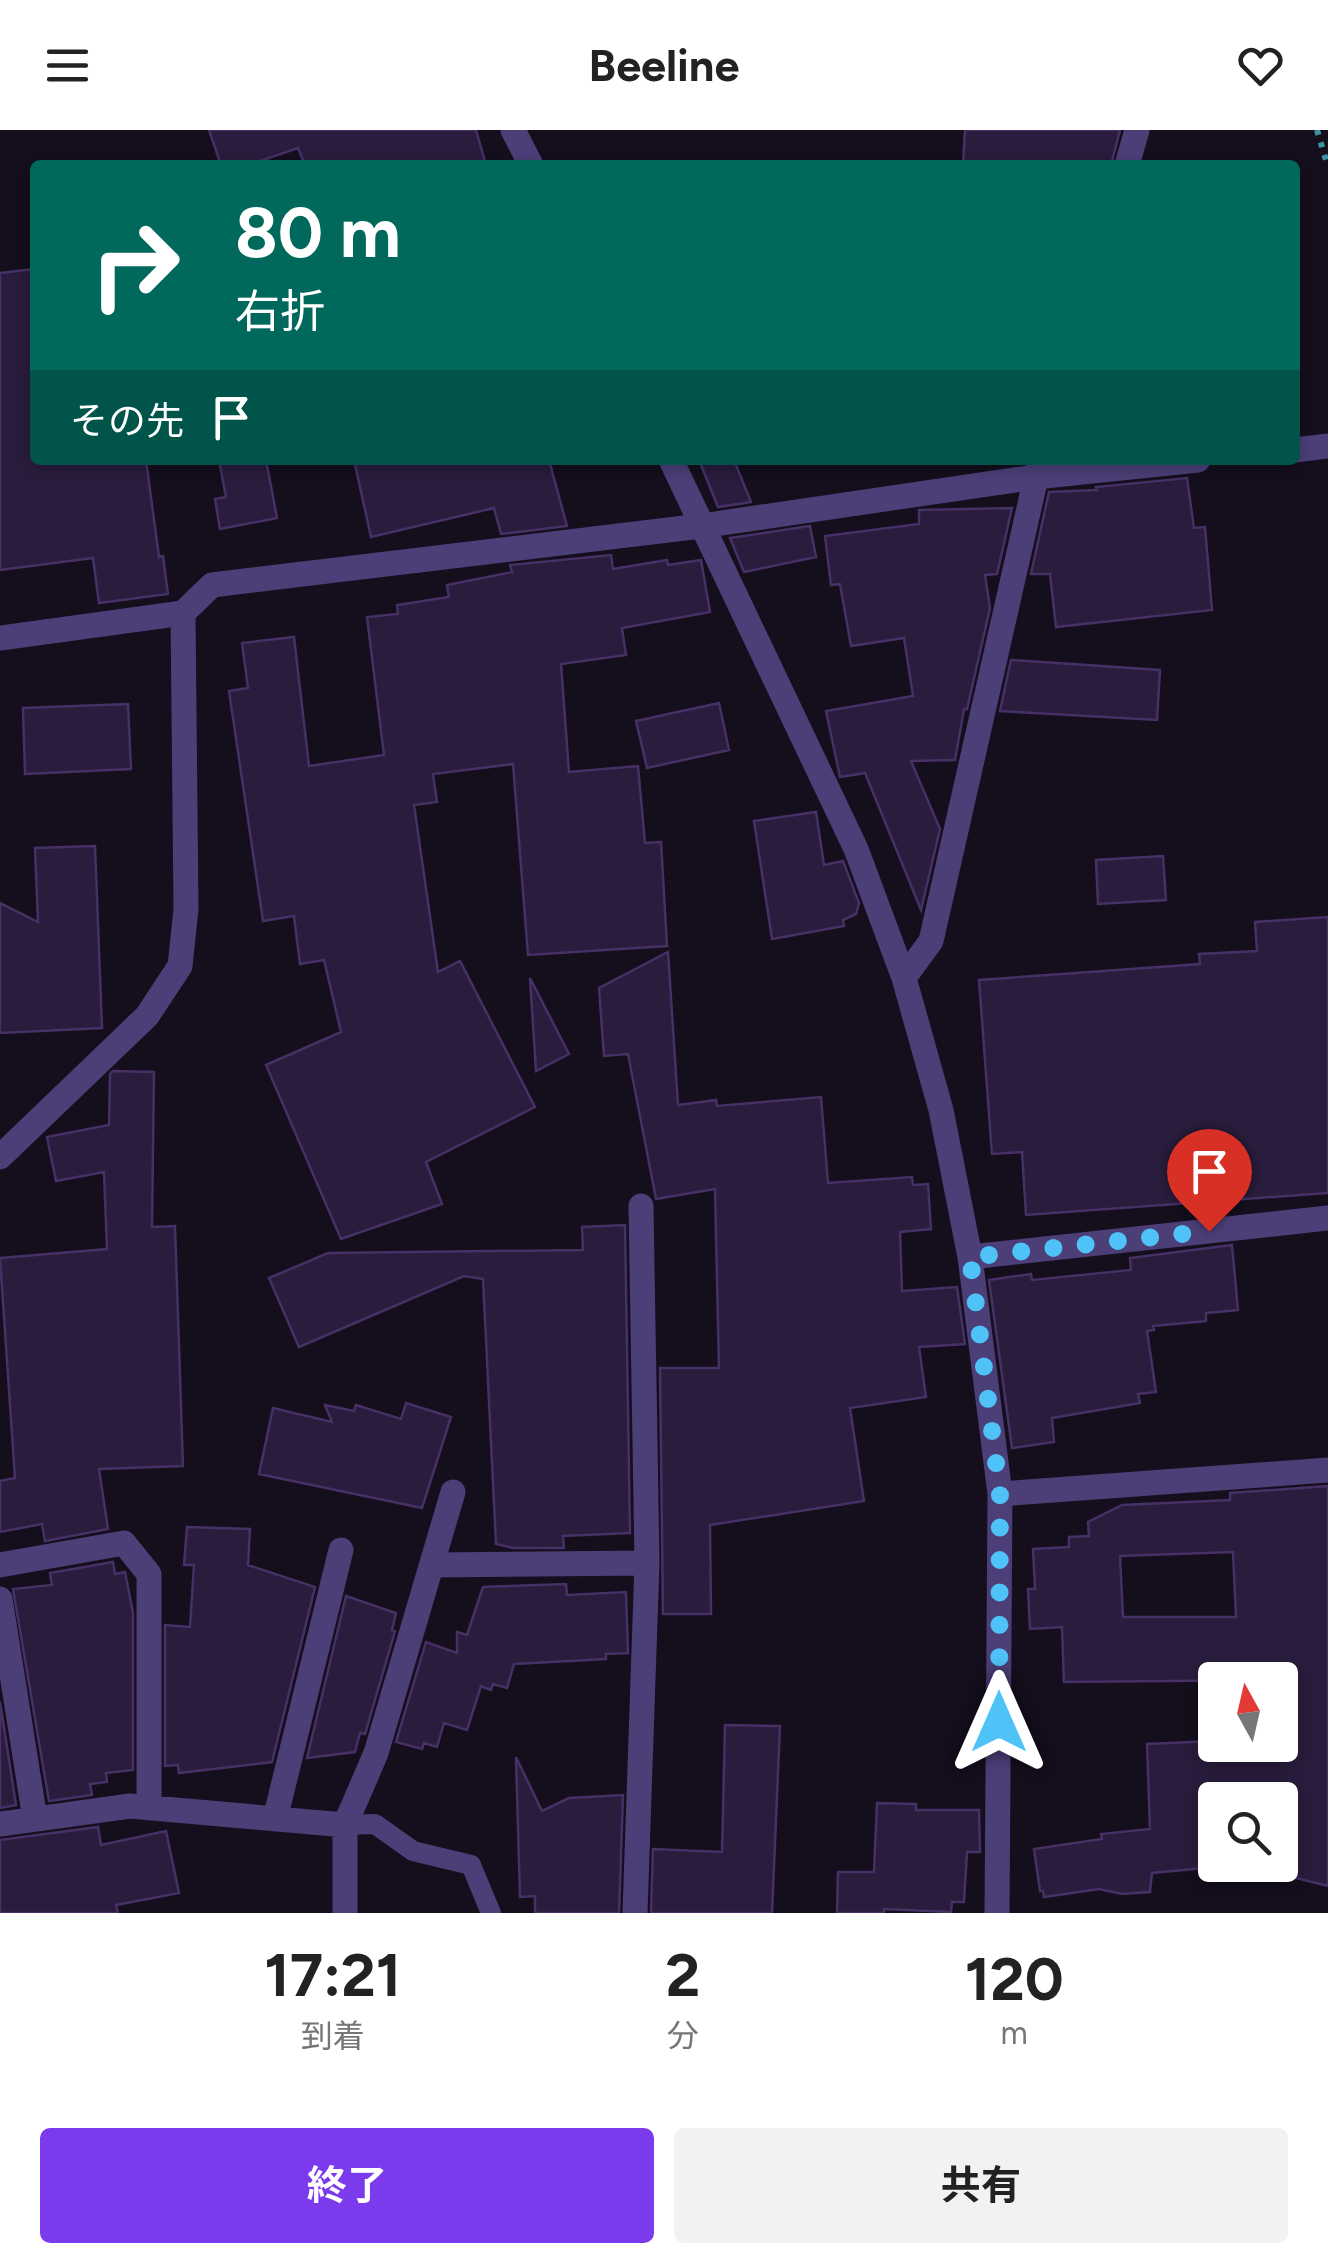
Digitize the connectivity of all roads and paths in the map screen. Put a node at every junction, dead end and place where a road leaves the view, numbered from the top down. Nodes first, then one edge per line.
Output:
1 (512, 130) edge
2 (1137, 130) edge
3 (1317, 130) edge
4 (528, 160) edge
5 (1128, 160) edge
6 (1328, 167) edge
7 (1328, 446) edge
8 (1300, 449) edge
9 (672, 465) edge
10 (1097, 465) edge
11 (1037, 468) edge
12 (701, 526) junction
13 (183, 613) junction
14 (0, 638) edge
15 (904, 978) junction
16 (0, 1157) edge
17 (641, 1206) dead end
18 (1328, 1218) edge
19 (970, 1257) junction
20 (1328, 1470) edge
21 (453, 1492) dead end
22 (1000, 1494) junction
23 (341, 1550) dead end
24 (647, 1563) junction
25 (0, 1565) edge
26 (432, 1565) junction
27 (0, 1599) edge
28 (148, 1808) junction
29 (35, 1819) junction
30 (276, 1819) junction
31 (0, 1824) edge
32 (345, 1825) junction
33 (345, 1913) edge
34 (491, 1913) edge
35 (635, 1913) edge
36 (998, 1913) edge

1 - 4 street
2 - 5 street
3 - 6 path
7 - 8 street
9 - 12 street
10 - 11 street
11 - 12 street
11 - 15 street
12 - 13 street
12 - 15 street
13 - 14 street
13 - 16 street
15 - 19 street
17 - 24 street
18 - 19 street
19 - 22 street
20 - 22 street
21 - 26 street
22 - 36 street
23 - 30 street
24 - 26 street
24 - 35 street
25 - 28 street
26 - 32 street
27 - 29 street
28 - 29 street
28 - 30 street
29 - 31 street
30 - 32 street
32 - 33 street
32 - 34 lane

